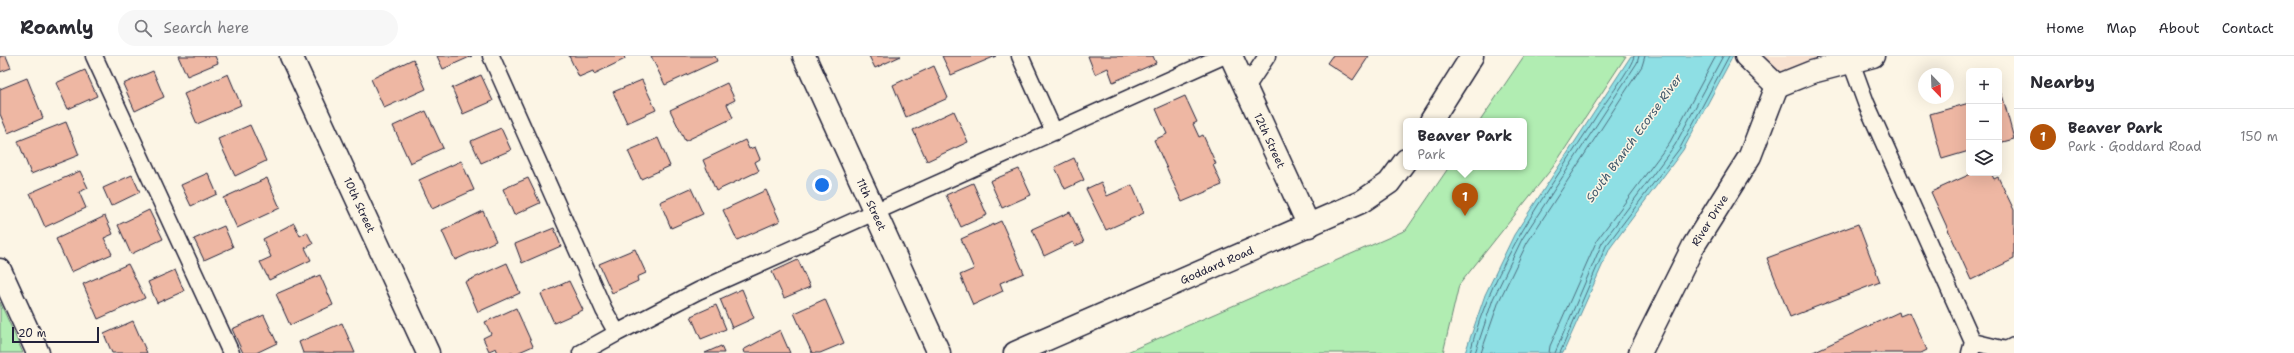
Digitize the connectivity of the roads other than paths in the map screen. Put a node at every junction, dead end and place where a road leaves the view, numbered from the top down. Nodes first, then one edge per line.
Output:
1 (94, 56) edge
2 (291, 56) edge
3 (491, 56) edge
4 (804, 56) edge
5 (1020, 56) edge
6 (1223, 56) edge
7 (1231, 56) edge
8 (1267, 56) edge
9 (1472, 56) edge
10 (1746, 56) edge
11 (1873, 56) edge
12 (1851, 62) junction
13 (1777, 86) junction
14 (1245, 89) junction
15 (1433, 118) edge
16 (1054, 132) junction
17 (1403, 164) edge
18 (875, 212) junction
19 (1309, 226) junction
20 (0, 270) edge
21 (617, 333) junction
22 (2014, 346) edge
23 (1971, 347) edge
24 (38, 353) edge
25 (231, 353) edge
26 (428, 353) edge
27 (581, 353) edge
28 (939, 353) edge
29 (1015, 353) edge
30 (1640, 353) edge

1 - 25 lane
2 - 26 street, 10th Street
3 - 21 lane
4 - 18 street, 11th Street
5 - 16 lane
6 - 16 lane
7 - 14 street, 12th Street
8 - 14 lane
9 - 15 street
10 - 13 street
11 - 12 street
12 - 13 street
12 - 23 lane
13 - 30 street, River Drive
14 - 19 street, 12th Street
16 - 18 lane
17 - 19 street, Goddard Road
18 - 21 lane
18 - 28 street, 11th Street
19 - 29 street, Goddard Road
20 - 24 street
21 - 27 lane
22 - 23 lane

